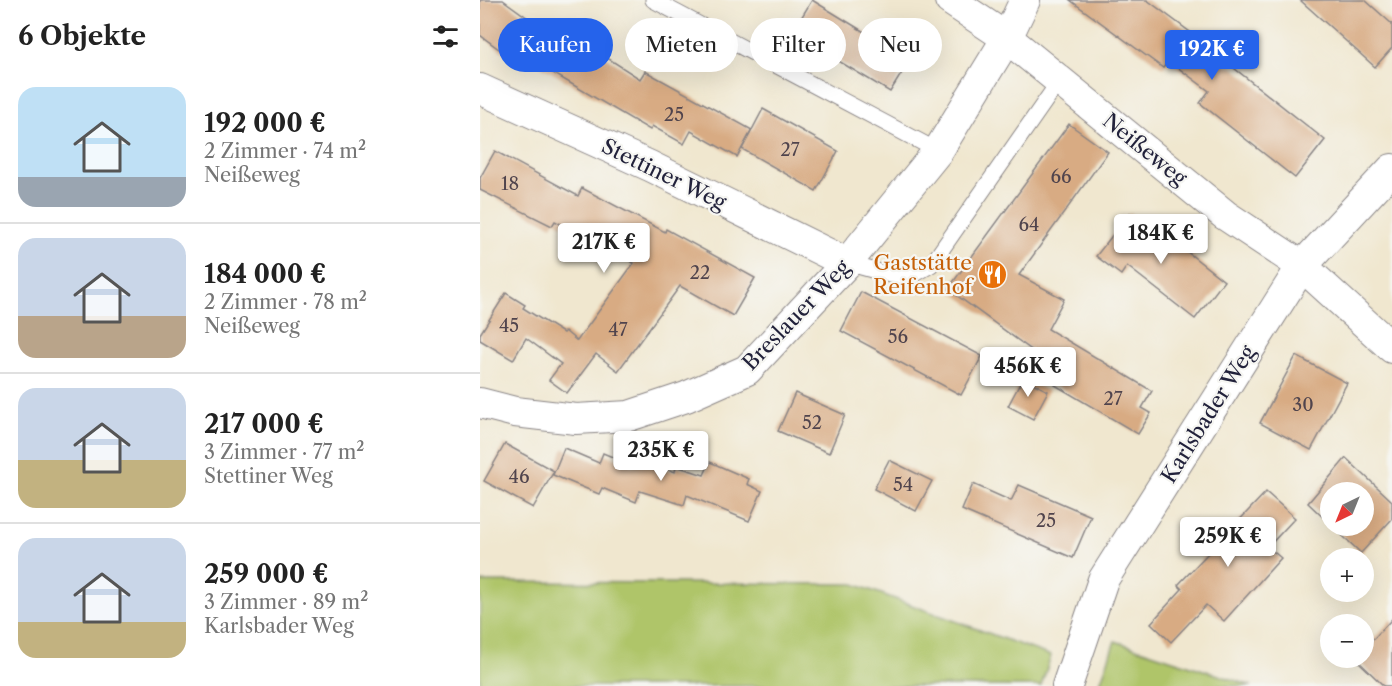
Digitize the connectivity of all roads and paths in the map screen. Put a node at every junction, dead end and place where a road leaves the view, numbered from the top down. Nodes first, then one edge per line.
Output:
1 (653, 0) edge
2 (950, 0) edge
3 (1025, 0) edge
4 (1007, 38) junction
5 (1060, 80) junction
6 (480, 89) edge
7 (938, 151) junction
8 (1392, 169) edge
9 (847, 263) junction
10 (1302, 266) junction
11 (1392, 348) edge
12 (480, 403) edge
13 (1067, 686) edge

1 - 7 lane
2 - 4 street, Neißeweg
3 - 4 street, Breslauer Weg
4 - 5 street, Neißeweg
4 - 7 street, Breslauer Weg
5 - 9 lane
5 - 10 street, Neißeweg
6 - 9 street, Stettiner Weg
7 - 9 street, Breslauer Weg
8 - 10 street, Karlsbader Weg
9 - 12 street, Breslauer Weg
10 - 11 street, Neißeweg
10 - 13 street, Karlsbader Weg

